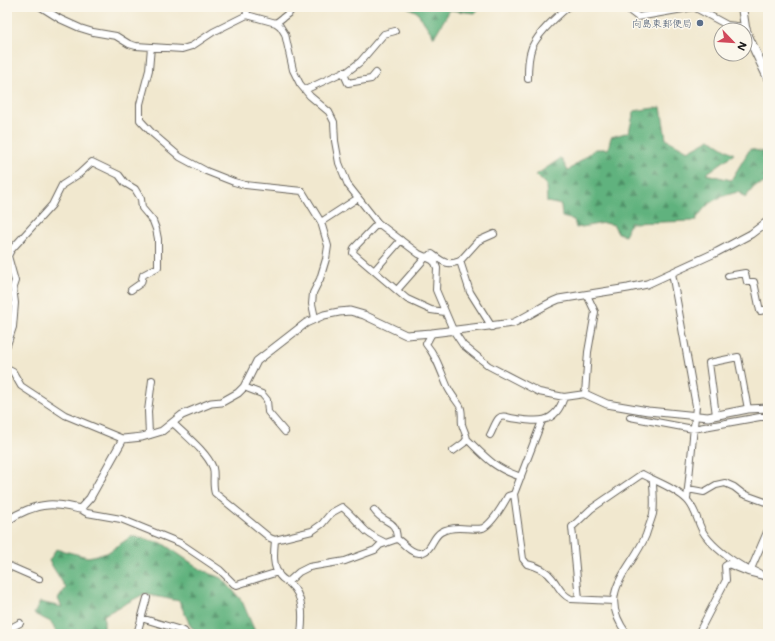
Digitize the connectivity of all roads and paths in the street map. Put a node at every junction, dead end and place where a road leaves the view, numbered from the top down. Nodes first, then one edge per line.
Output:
1 (41, 7) edge
2 (246, 7) edge
3 (290, 7) edge
4 (568, 7) edge
5 (625, 7) edge
6 (694, 7) edge
7 (742, 7) edge
8 (247, 15) junction
9 (722, 22) edge
10 (744, 22) edge
11 (276, 23) junction
12 (395, 31) dead end
13 (753, 45) edge
14 (151, 47) junction
15 (343, 72) junction
16 (376, 73) dead end
17 (768, 78) edge
18 (528, 79) dead end
19 (305, 90) junction
20 (358, 198) junction
21 (768, 221) edge
22 (321, 222) junction
23 (378, 223) junction
24 (494, 234) dead end
25 (401, 240) junction
26 (426, 257) junction
27 (460, 261) junction
28 (374, 271) junction
29 (672, 273) junction
30 (728, 276) dead end
31 (131, 290) dead end
32 (397, 290) junction
33 (587, 295) junction
34 (768, 309) edge
35 (445, 312) junction
36 (315, 318) junction
37 (492, 327) junction
38 (453, 330) junction
39 (432, 333) junction
40 (7, 345) edge
41 (7, 369) edge
42 (152, 380) dead end
43 (244, 387) junction
44 (585, 394) junction
45 (564, 397) junction
46 (768, 408) edge
47 (748, 409) junction
48 (695, 416) junction
49 (716, 416) junction
50 (630, 417) dead end
51 (768, 417) edge
52 (542, 420) junction
53 (173, 423) junction
54 (693, 429) junction
55 (285, 432) dead end
56 (149, 435) junction
57 (490, 435) dead end
58 (124, 439) junction
59 (467, 439) junction
60 (453, 451) dead end
61 (521, 477) junction
62 (653, 481) junction
63 (688, 488) junction
64 (514, 494) junction
65 (687, 499) junction
66 (768, 503) edge
67 (80, 509) junction
68 (374, 510) dead end
69 (7, 521) edge
70 (767, 532) dead end
71 (397, 539) junction
72 (274, 540) junction
73 (386, 543) junction
74 (7, 565) edge
75 (278, 572) junction
76 (748, 572) junction
77 (765, 577) edge
78 (39, 579) dead end
79 (288, 582) junction
80 (147, 598) dead end
81 (578, 599) junction
82 (614, 601) junction
83 (141, 618) junction
84 (20, 623) dead end
85 (7, 630) edge
86 (137, 634) edge
87 (186, 634) edge
88 (301, 634) edge
89 (627, 634) edge
90 (698, 634) edge

1 - 14 street
2 - 8 street
3 - 11 street
4 - 18 street
5 - 6 street
6 - 9 street
7 - 10 main road
8 - 11 street
8 - 14 street
11 - 19 street
12 - 15 street
13 - 17 main road
14 - 22 street
15 - 16 street
15 - 19 street
19 - 20 street
20 - 22 street
20 - 23 street
21 - 29 street
22 - 36 street
23 - 25 street
23 - 28 street
24 - 27 street
25 - 26 street
25 - 28 street
26 - 27 street
26 - 32 street
26 - 35 street
27 - 37 street
28 - 32 street
29 - 33 street
29 - 48 street
30 - 34 street
31 - 40 street
32 - 35 street
33 - 37 street
33 - 44 street
35 - 38 street
36 - 39 street
36 - 43 street
37 - 38 street
38 - 39 street
38 - 45 street
39 - 59 street
41 - 58 street
42 - 56 street
43 - 53 street
43 - 55 street
44 - 45 street
44 - 48 street
45 - 52 street
46 - 47 street
47 - 49 street
47 - 49 street
48 - 49 street
48 - 54 street
50 - 54 street
51 - 54 street
52 - 57 street
52 - 61 street
53 - 56 street
53 - 72 street
54 - 63 street
56 - 58 street
58 - 67 street
59 - 60 street
59 - 61 street
61 - 64 street
62 - 65 street
62 - 81 street
62 - 82 street
63 - 65 street
63 - 66 street
64 - 71 street
64 - 81 street
65 - 76 street
67 - 69 street
67 - 75 street
68 - 71 street
70 - 77 street
71 - 73 street
72 - 73 street
72 - 75 street
73 - 79 street
74 - 78 street
75 - 79 street
76 - 77 street
76 - 90 street
79 - 88 street
80 - 83 street
81 - 82 street
82 - 89 street
83 - 86 street
83 - 87 street
84 - 85 street

